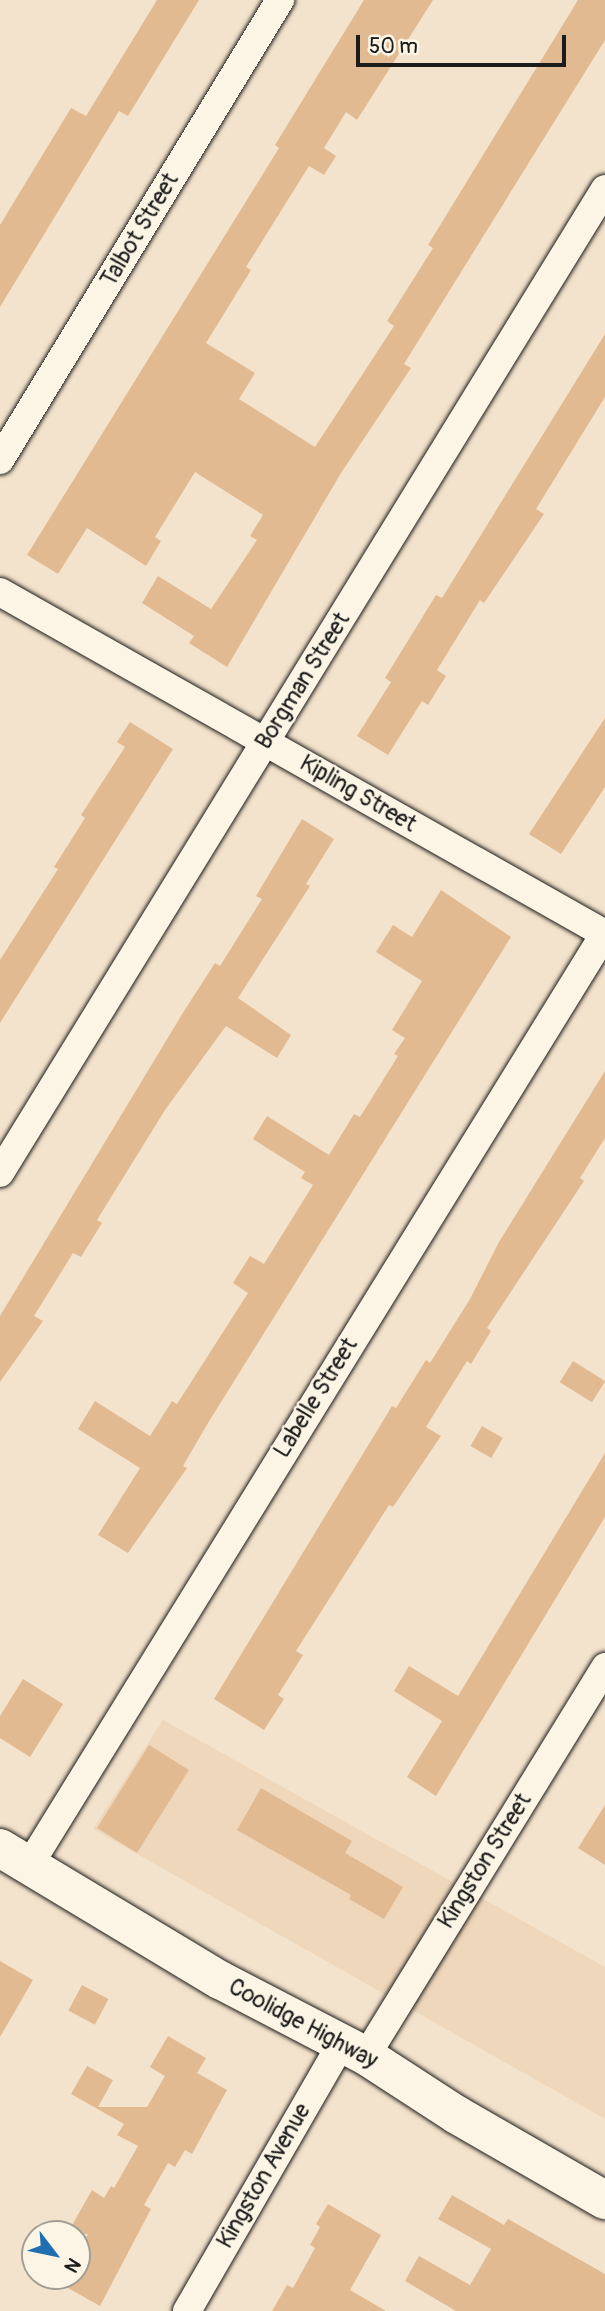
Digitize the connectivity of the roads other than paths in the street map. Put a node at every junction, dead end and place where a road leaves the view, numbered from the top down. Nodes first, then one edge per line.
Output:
1 (280, 0) edge
2 (605, 189) edge
3 (0, 460) edge
4 (0, 592) edge
5 (266, 741) junction
6 (605, 934) edge
7 (0, 1173) edge
8 (605, 1667) edge
9 (15, 1856) edge
10 (354, 2049) junction
11 (605, 2200) edge
12 (187, 2311) edge

1 - 3 street, Talbot Street
2 - 5 street, Borgman Street
4 - 5 street, Kipling Street
5 - 6 street, Kipling Street
5 - 7 street, Borgman Street
6 - 9 street, Labelle Street
8 - 10 street, Kingston Street
9 - 10 main road, Coolidge Highway
10 - 11 main road, Coolidge Highway
10 - 12 street, Kingston Avenue

